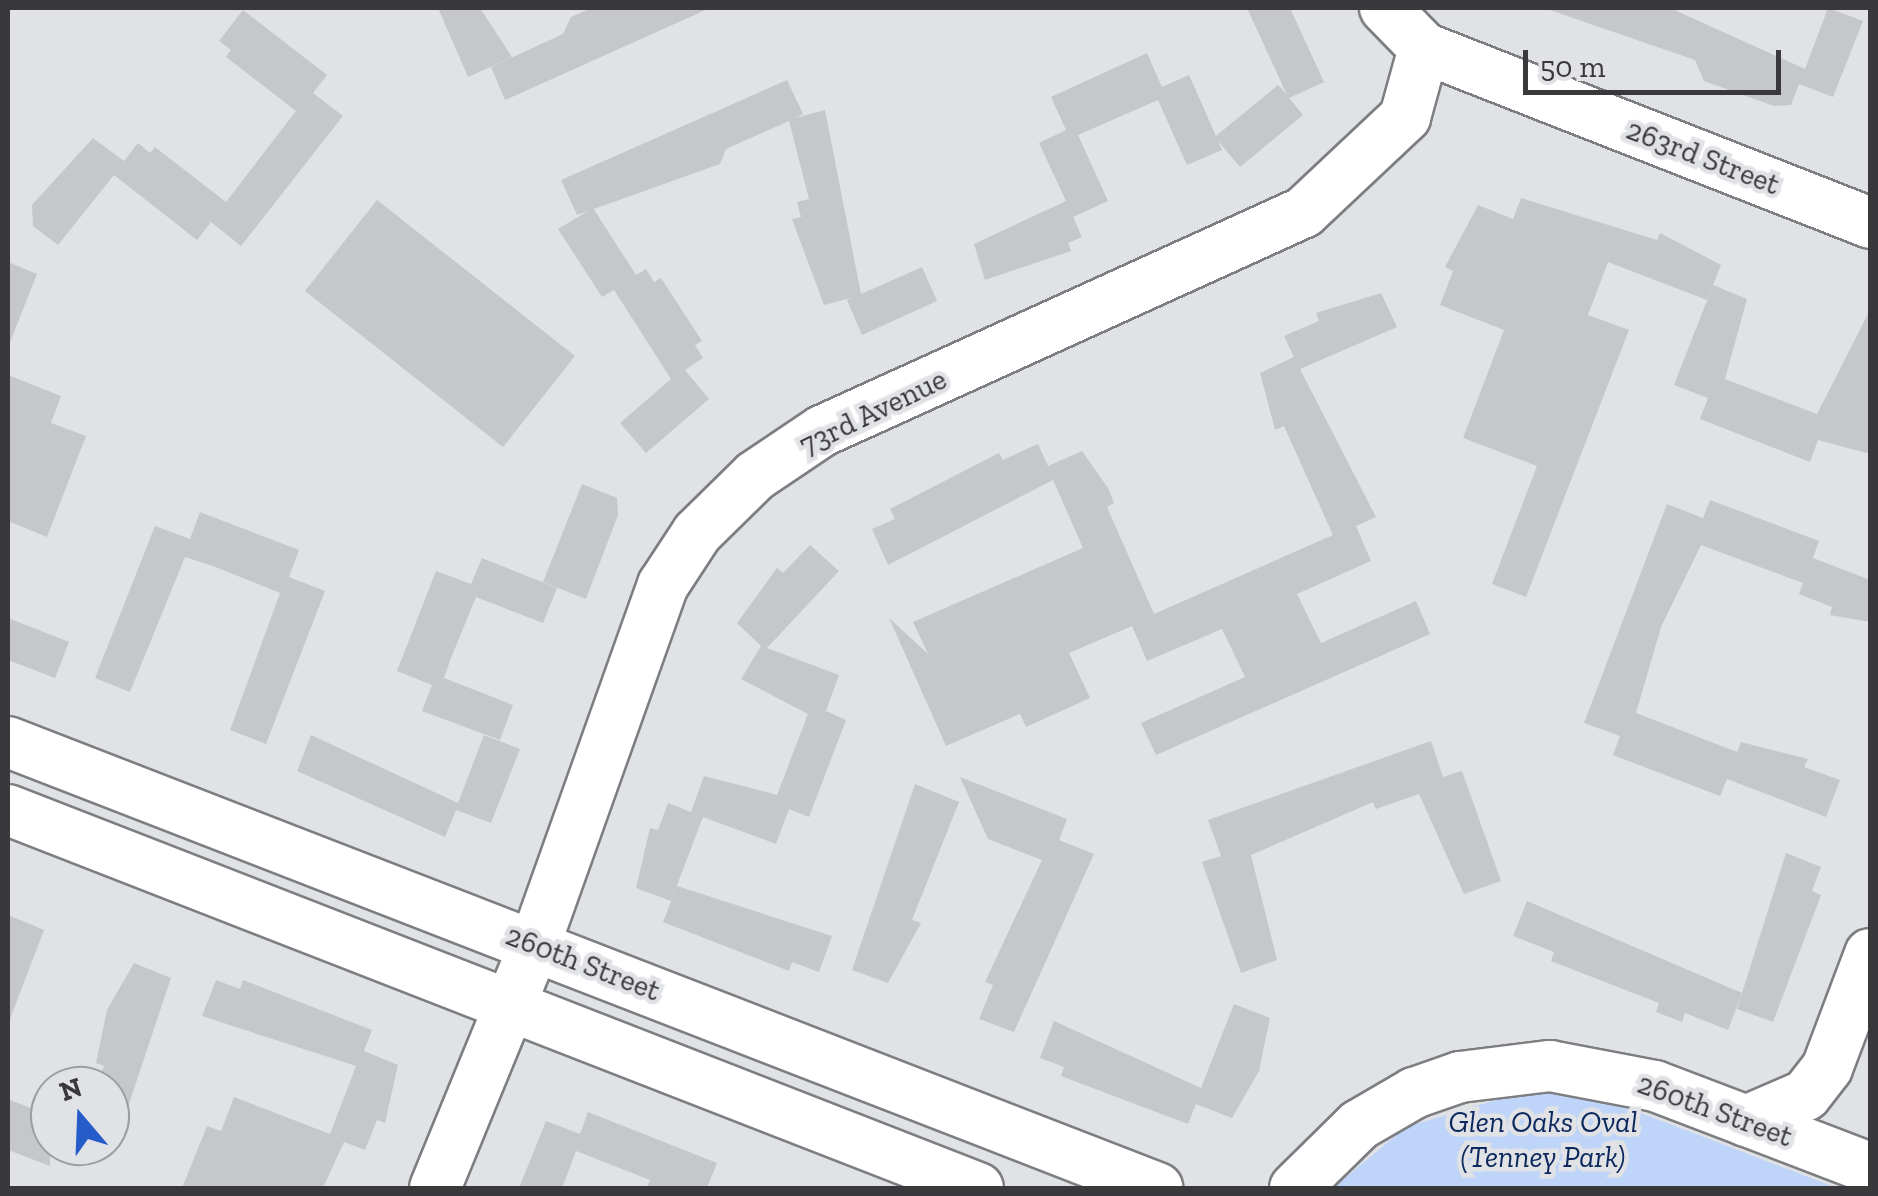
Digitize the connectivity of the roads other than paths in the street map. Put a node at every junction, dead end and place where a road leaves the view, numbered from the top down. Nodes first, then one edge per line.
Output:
1 (1385, 8) edge
2 (1424, 48) junction
3 (1870, 223) edge
4 (8, 742) edge
5 (8, 810) edge
6 (535, 944) junction
7 (1870, 954) edge
8 (508, 1011) junction
9 (1746, 1121) junction
10 (1870, 1168) edge
11 (435, 1188) edge
12 (978, 1188) edge
13 (1157, 1188) edge
14 (1296, 1188) edge

1 - 2 street
2 - 3 street, 263rd Street
2 - 6 street, 73rd Avenue
4 - 6 street, 260th Street
5 - 8 street
6 - 8 street, 73rd Avenue
6 - 13 street, 260th Street
7 - 9 street
8 - 11 street, 73rd Avenue
8 - 12 street
9 - 10 street, 260th Street
9 - 14 street, 260th Street

